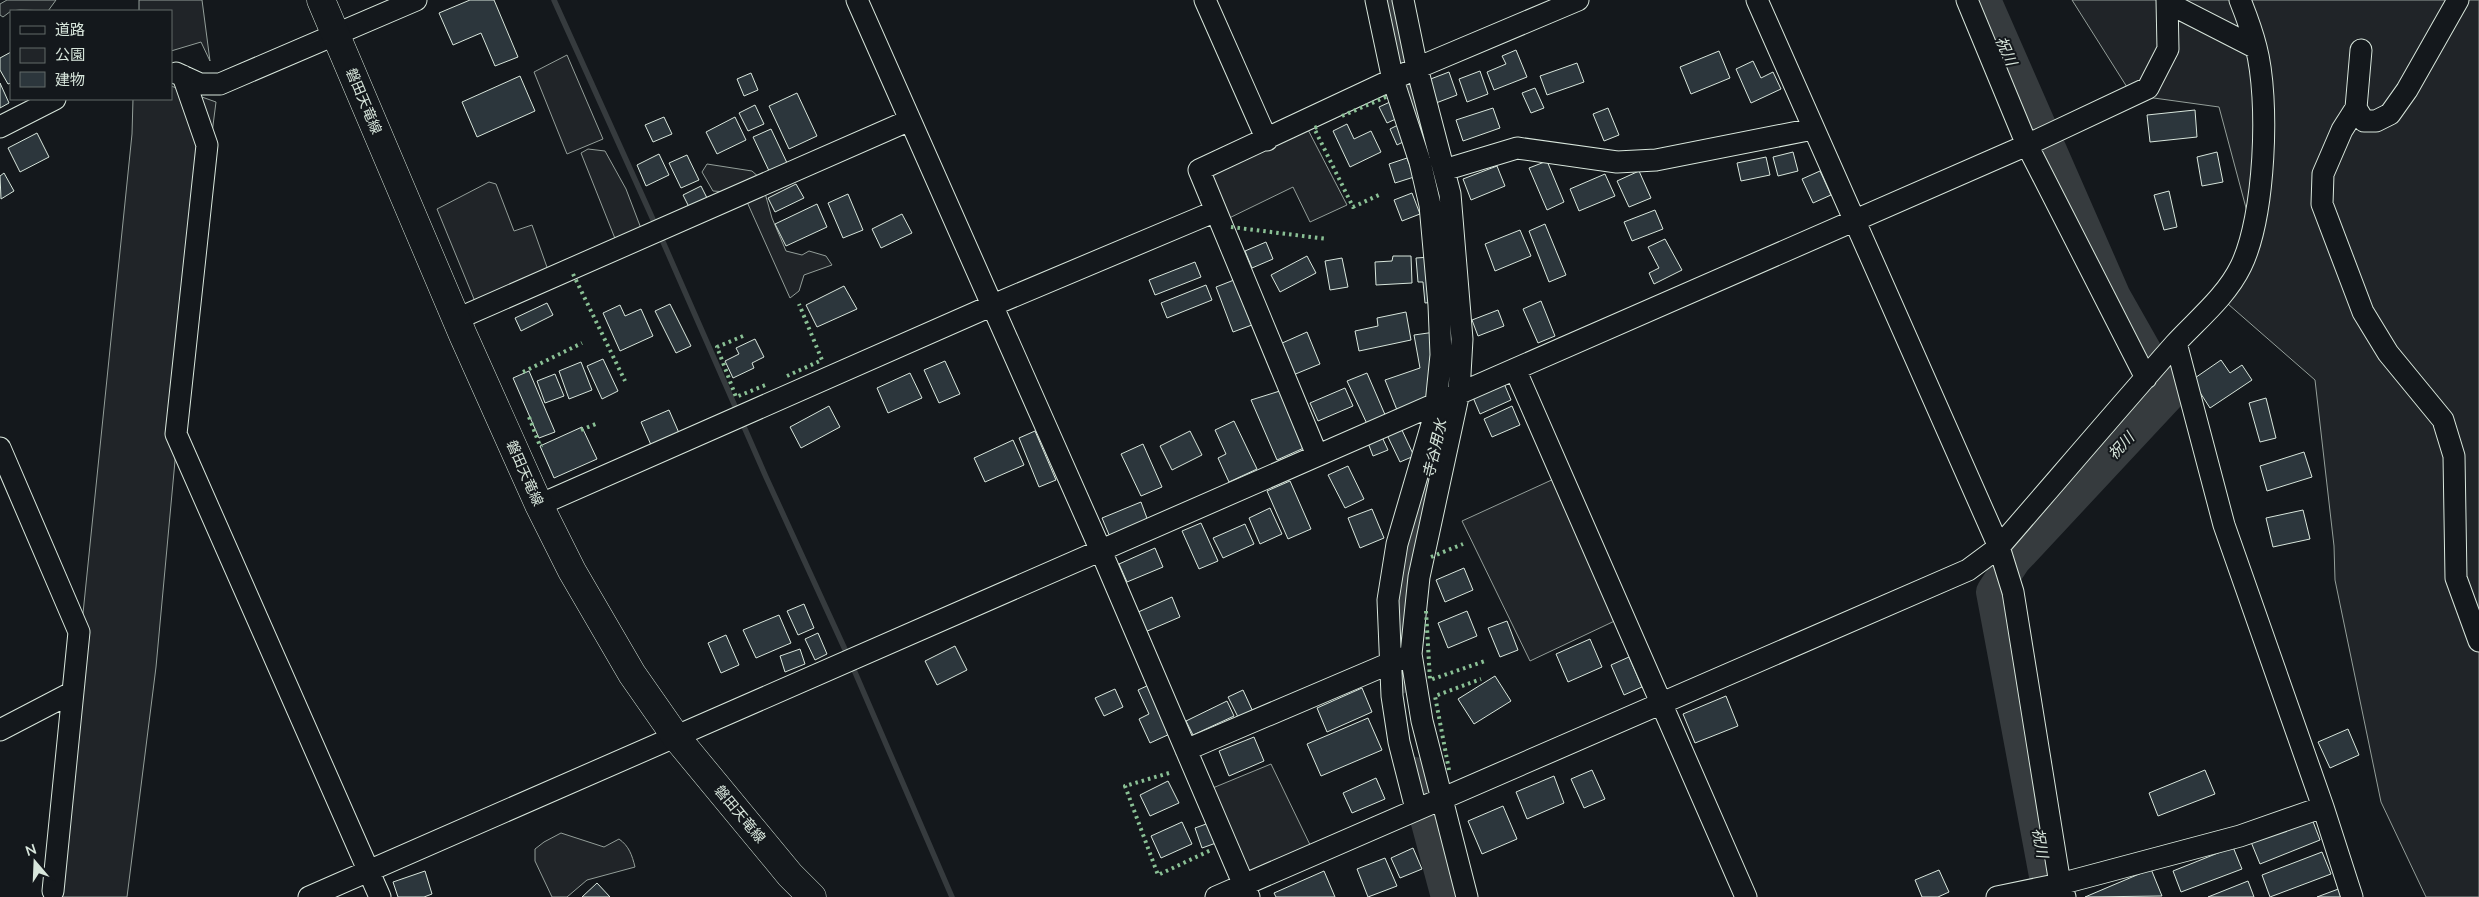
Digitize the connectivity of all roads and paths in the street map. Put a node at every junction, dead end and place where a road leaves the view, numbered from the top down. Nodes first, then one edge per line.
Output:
1 (321, 0) edge
2 (416, 0) edge
3 (857, 0) edge
4 (1205, 0) edge
5 (1376, 0) edge
6 (1403, 0) edge
7 (1578, 0) edge
8 (1757, 0) edge
9 (1967, 0) edge
10 (2240, 0) edge
11 (2458, 0) edge
12 (2167, 1) edge
13 (336, 36) junction
14 (2256, 48) junction
15 (2361, 50) dead end
16 (1417, 68) junction
17 (177, 74) edge
18 (1393, 80) junction
19 (53, 100) edge
20 (2356, 108) junction
21 (910, 120) junction
22 (0, 127) edge
23 (1813, 129) junction
24 (1267, 140) junction
25 (2027, 145) junction
26 (1444, 170) junction
27 (1216, 210) junction
28 (1853, 220) junction
29 (993, 305) junction
30 (456, 319) junction
31 (2176, 343) junction
32 (1515, 369) junction
33 (2146, 378) junction
34 (1460, 392) junction
35 (1437, 401) junction
36 (0, 448) edge
37 (1317, 455) junction
38 (540, 506) junction
39 (1999, 547) junction
40 (1101, 551) junction
41 (2479, 641) edge
42 (1411, 654) junction
43 (1389, 664) junction
44 (73, 692) junction
45 (1660, 702) junction
46 (0, 730) edge
47 (676, 738) junction
48 (1186, 750) junction
49 (1442, 797) junction
50 (2323, 807) junction
51 (1416, 809) junction
52 (368, 872) junction
53 (53, 891) dead end
54 (1246, 891) edge
55 (2063, 891) edge
56 (309, 897) edge
57 (380, 897) edge
58 (812, 897) edge
59 (1216, 897) edge
60 (1468, 897) edge
61 (1746, 897) edge
62 (1997, 897) edge
63 (2352, 897) edge

1 - 13 main road, 磐田天竜線
2 - 13 street
3 - 21 street
4 - 24 street
5 - 18 street
6 - 16 street
7 - 16 street
8 - 23 street
9 - 25 street
10 - 14 street
11 - 20 street
12 - 14 street
12 - 25 street
13 - 17 street
13 - 30 main road, 磐田天竜線
14 - 31 street
15 - 20 street
16 - 18 street
16 - 26 street
17 - 52 street
18 - 24 street
18 - 35 street
19 - 22 street
20 - 41 street
21 - 29 street
21 - 30 street
23 - 26 street
23 - 28 street
24 - 27 street
25 - 28 street
25 - 33 street
26 - 34 street
27 - 29 street
27 - 37 street
28 - 32 street
28 - 39 street
29 - 38 street
29 - 40 street
30 - 38 main road, 磐田天竜線
31 - 33 street
31 - 50 street
32 - 34 street
32 - 45 street
33 - 39 street
34 - 35 street
34 - 42 street
35 - 37 street
35 - 43 street
36 - 44 street
37 - 40 street
38 - 47 main road, 磐田天竜線
39 - 45 street
39 - 55 street
40 - 47 street
40 - 48 street
42 - 43 street
42 - 49 street
43 - 48 street
43 - 51 street
44 - 46 street
44 - 53 street
45 - 49 street
45 - 61 street
47 - 52 street
47 - 58 main road, 磐田天竜線
48 - 54 street
49 - 51 street
49 - 60 street
50 - 55 street
50 - 63 street
51 - 54 street
52 - 56 street
52 - 57 street
54 - 59 street
55 - 62 street

